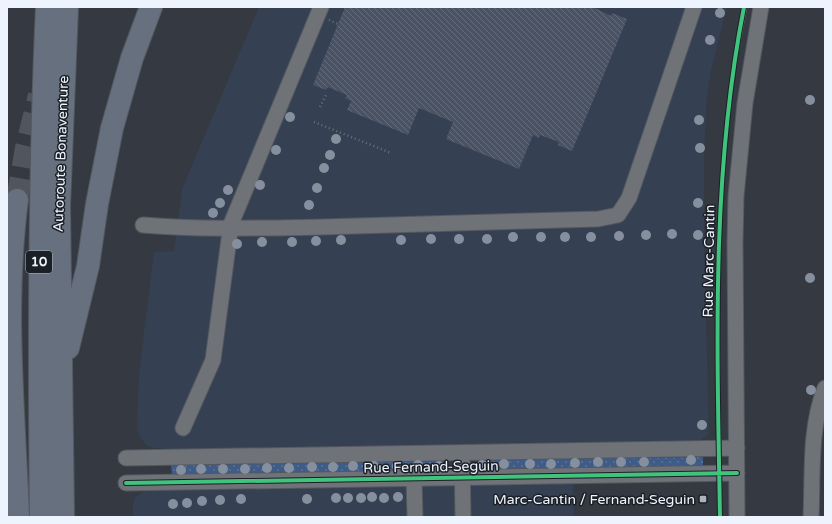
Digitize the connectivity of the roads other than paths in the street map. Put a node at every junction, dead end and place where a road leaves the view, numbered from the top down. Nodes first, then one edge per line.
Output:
1 (47, 7) edge
2 (67, 7) edge
3 (151, 7) edge
4 (321, 7) edge
5 (694, 7) edge
6 (761, 7) edge
7 (17, 200) tunnel mouth
8 (143, 225) dead end
9 (229, 229) junction
10 (60, 380) junction
11 (825, 388) edge
12 (183, 428) dead end
13 (737, 448) junction
14 (462, 453) junction
15 (126, 458) dead end
16 (737, 473) junction
17 (414, 478) junction
18 (462, 478) junction
19 (126, 483) dead end
20 (18, 517) edge
21 (41, 517) edge
22 (63, 517) edge
23 (415, 517) edge
24 (463, 517) edge
25 (737, 517) edge
26 (812, 517) edge

1 - 21 highway, Autoroute Bonaventure / 10
2 - 10 highway, Autoroute Bonaventure / 10
3 - 10 highway
4 - 9 street
5 - 9 street
6 - 13 street, Rue Marc-Cantin
7 - 20 highway
8 - 9 street
9 - 12 street
10 - 22 highway, Autoroute Bonaventure / 10
11 - 26 street
13 - 14 street, Rue Fernand-Seguin
13 - 16 street, Rue Marc-Cantin
14 - 15 street, Rue Fernand-Seguin
14 - 18 street
16 - 18 street, Rue Fernand-Seguin
16 - 25 street, Rue Marc-Cantin
17 - 18 street, Rue Fernand-Seguin
17 - 19 street, Rue Fernand-Seguin
17 - 23 street
18 - 24 street

